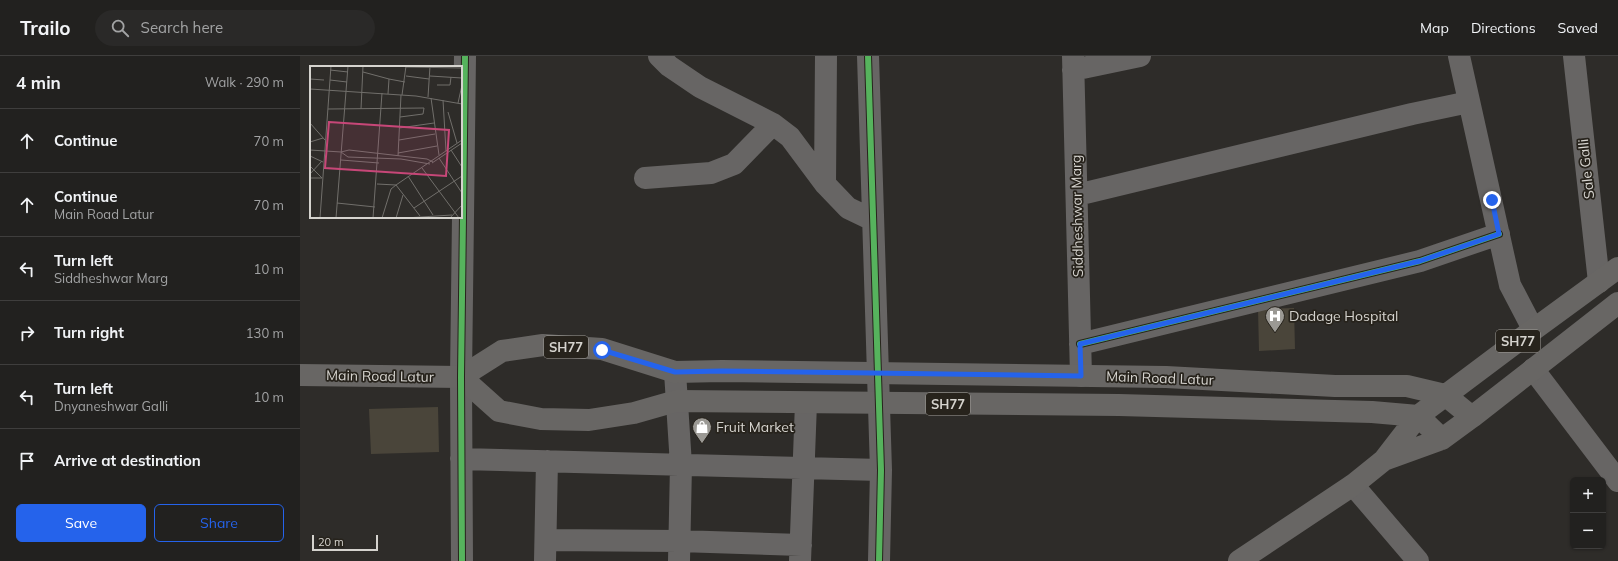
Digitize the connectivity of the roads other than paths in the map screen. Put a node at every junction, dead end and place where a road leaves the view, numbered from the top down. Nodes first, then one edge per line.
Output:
1 (465, 56) edge
2 (659, 56) edge
3 (826, 56) edge
4 (868, 56) edge
5 (1140, 56) edge
6 (1459, 56) edge
7 (1574, 56) edge
8 (1073, 63) edge
9 (1469, 102) junction
10 (773, 124) junction
11 (645, 178) dead end
12 (825, 184) junction
13 (1077, 195) junction
14 (873, 220) junction
15 (1499, 234) junction
16 (1618, 268) edge
17 (1599, 282) junction
18 (1618, 303) edge
19 (1533, 329) junction
20 (1080, 344) junction
21 (1533, 369) junction
22 (675, 372) junction
23 (878, 373) junction
24 (300, 374) edge
25 (1081, 376) junction
26 (461, 377) junction
27 (1446, 395) junction
28 (676, 401) junction
29 (806, 403) junction
30 (879, 403) junction
31 (1418, 416) junction
32 (1472, 417) junction
33 (1442, 439) junction
34 (461, 459) junction
35 (1384, 460) junction
36 (547, 461) junction
37 (681, 465) junction
38 (804, 468) junction
39 (881, 470) junction
40 (1618, 481) edge
41 (1353, 485) junction
42 (545, 550) edge
43 (679, 551) edge
44 (801, 553) edge
45 (462, 561) edge
46 (879, 561) edge
47 (1239, 561) edge
48 (1418, 561) edge

1 - 26 street
2 - 10 street
3 - 12 street
4 - 14 street
5 - 8 street
6 - 9 street
7 - 17 street, Sale Galli
8 - 13 street, Siddheshwar Marg
9 - 13 street
9 - 15 street
10 - 11 street
10 - 12 street
12 - 14 street
13 - 20 street, Siddheshwar Marg
14 - 23 street
15 - 19 street
15 - 20 street
16 - 17 main road, SH77
17 - 19 main road, SH77
18 - 21 main road, SH77
19 - 27 main road, SH77
20 - 25 street, Siddheshwar Marg
21 - 32 main road, SH77
21 - 40 street
22 - 23 main road, Main Road Latur / SH77
22 - 26 main road, SH77
22 - 28 street
23 - 25 main road, Main Road Latur / SH77
23 - 30 street
24 - 26 main road, Main Road Latur
25 - 27 main road, Main Road Latur / SH77
26 - 28 main road, SH77
26 - 34 street
27 - 31 main road, SH77
27 - 32 main road, Main Road Latur / SH77
28 - 29 main road, SH77
28 - 37 street
29 - 30 main road, SH77
29 - 38 street
30 - 31 main road, SH77
30 - 39 street
31 - 33 main road
31 - 35 main road
32 - 33 main road, SH77
33 - 35 main road
34 - 36 street
34 - 45 street
35 - 41 main road
36 - 37 street
36 - 42 street
37 - 38 street
37 - 43 street
38 - 39 street
38 - 44 street
39 - 46 street
41 - 47 main road
41 - 48 street
42 - 43 street
43 - 44 street

